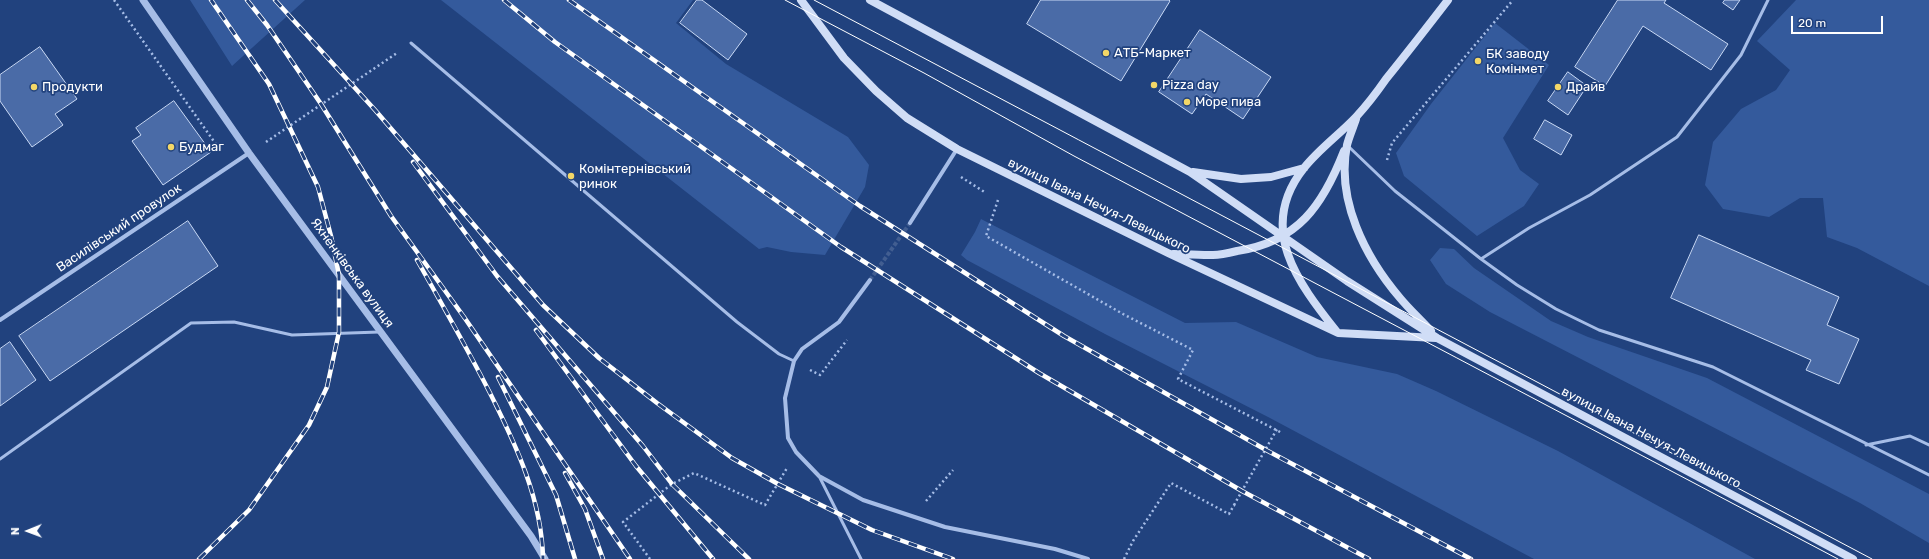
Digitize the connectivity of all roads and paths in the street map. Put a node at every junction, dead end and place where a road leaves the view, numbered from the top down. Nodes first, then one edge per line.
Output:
1 (114, 0) edge
2 (143, 0) edge
3 (801, 0) edge
4 (870, 0) edge
5 (1448, 0) edge
6 (1513, 0) edge
7 (1768, 0) edge
8 (411, 43) joint
9 (1357, 116) junction
10 (1392, 143) dead end
11 (1347, 145) junction
12 (957, 150) junction
13 (249, 153) junction
14 (230, 166) junction
15 (1304, 168) junction
16 (1190, 172) junction
17 (998, 200) dead end
18 (910, 223) tunnel mouth
19 (1283, 237) junction
20 (1168, 253) junction
21 (1481, 260) junction
22 (870, 280) tunnel mouth
23 (0, 320) edge
24 (381, 332) junction
25 (1338, 333) junction
26 (1437, 338) junction
27 (794, 361) junction
28 (1277, 429) junction
29 (1282, 433) dead end
30 (1866, 445) junction
31 (1929, 445) edge
32 (796, 452) junction
33 (0, 459) edge
34 (953, 470) dead end
35 (1929, 475) edge
36 (819, 476) junction
37 (1234, 505) junction
38 (1238, 508) dead end
39 (912, 516) junction
40 (545, 559) edge
41 (650, 559) edge
42 (861, 559) edge
43 (1088, 559) edge
44 (1124, 559) edge
45 (1853, 559) edge

1 - 14 path
2 - 13 street, Яхненківська вулиця
3 - 12 main road, вулиця Івана Нечуя-Левицького
4 - 16 main road, вулиця Івана Нечуя-Левицького
5 - 9 main road
6 - 10 path
7 - 21 lane
8 - 13 path
8 - 27 lane
9 - 11 main road
9 - 15 main road
11 - 19 main road
11 - 21 lane
11 - 26 main road
12 - 18 street
12 - 20 main road, вулиця Івана Нечуя-Левицького
13 - 14 street, Василівський провулок
13 - 24 street, Яхненківська вулиця
14 - 23 street, Василівський провулок
15 - 16 main road
15 - 19 main road
16 - 19 main road, вулиця Івана Нечуя-Левицького
17 - 28 path
19 - 20 main road
19 - 25 main road
19 - 26 main road, вулиця Івана Нечуя-Левицького
20 - 25 main road, вулиця Івана Нечуя-Левицького
21 - 30 lane
22 - 27 street
24 - 33 lane
24 - 40 street, Яхненківська вулиця
25 - 26 main road, вулиця Івана Нечуя-Левицького
26 - 45 main road, вулиця Івана Нечуя-Левицького
27 - 32 street
28 - 29 path
28 - 37 path
30 - 31 lane
30 - 35 lane
32 - 36 street
32 - 41 path
34 - 39 path
36 - 39 street
36 - 42 lane
37 - 38 path
37 - 44 path
39 - 43 street

